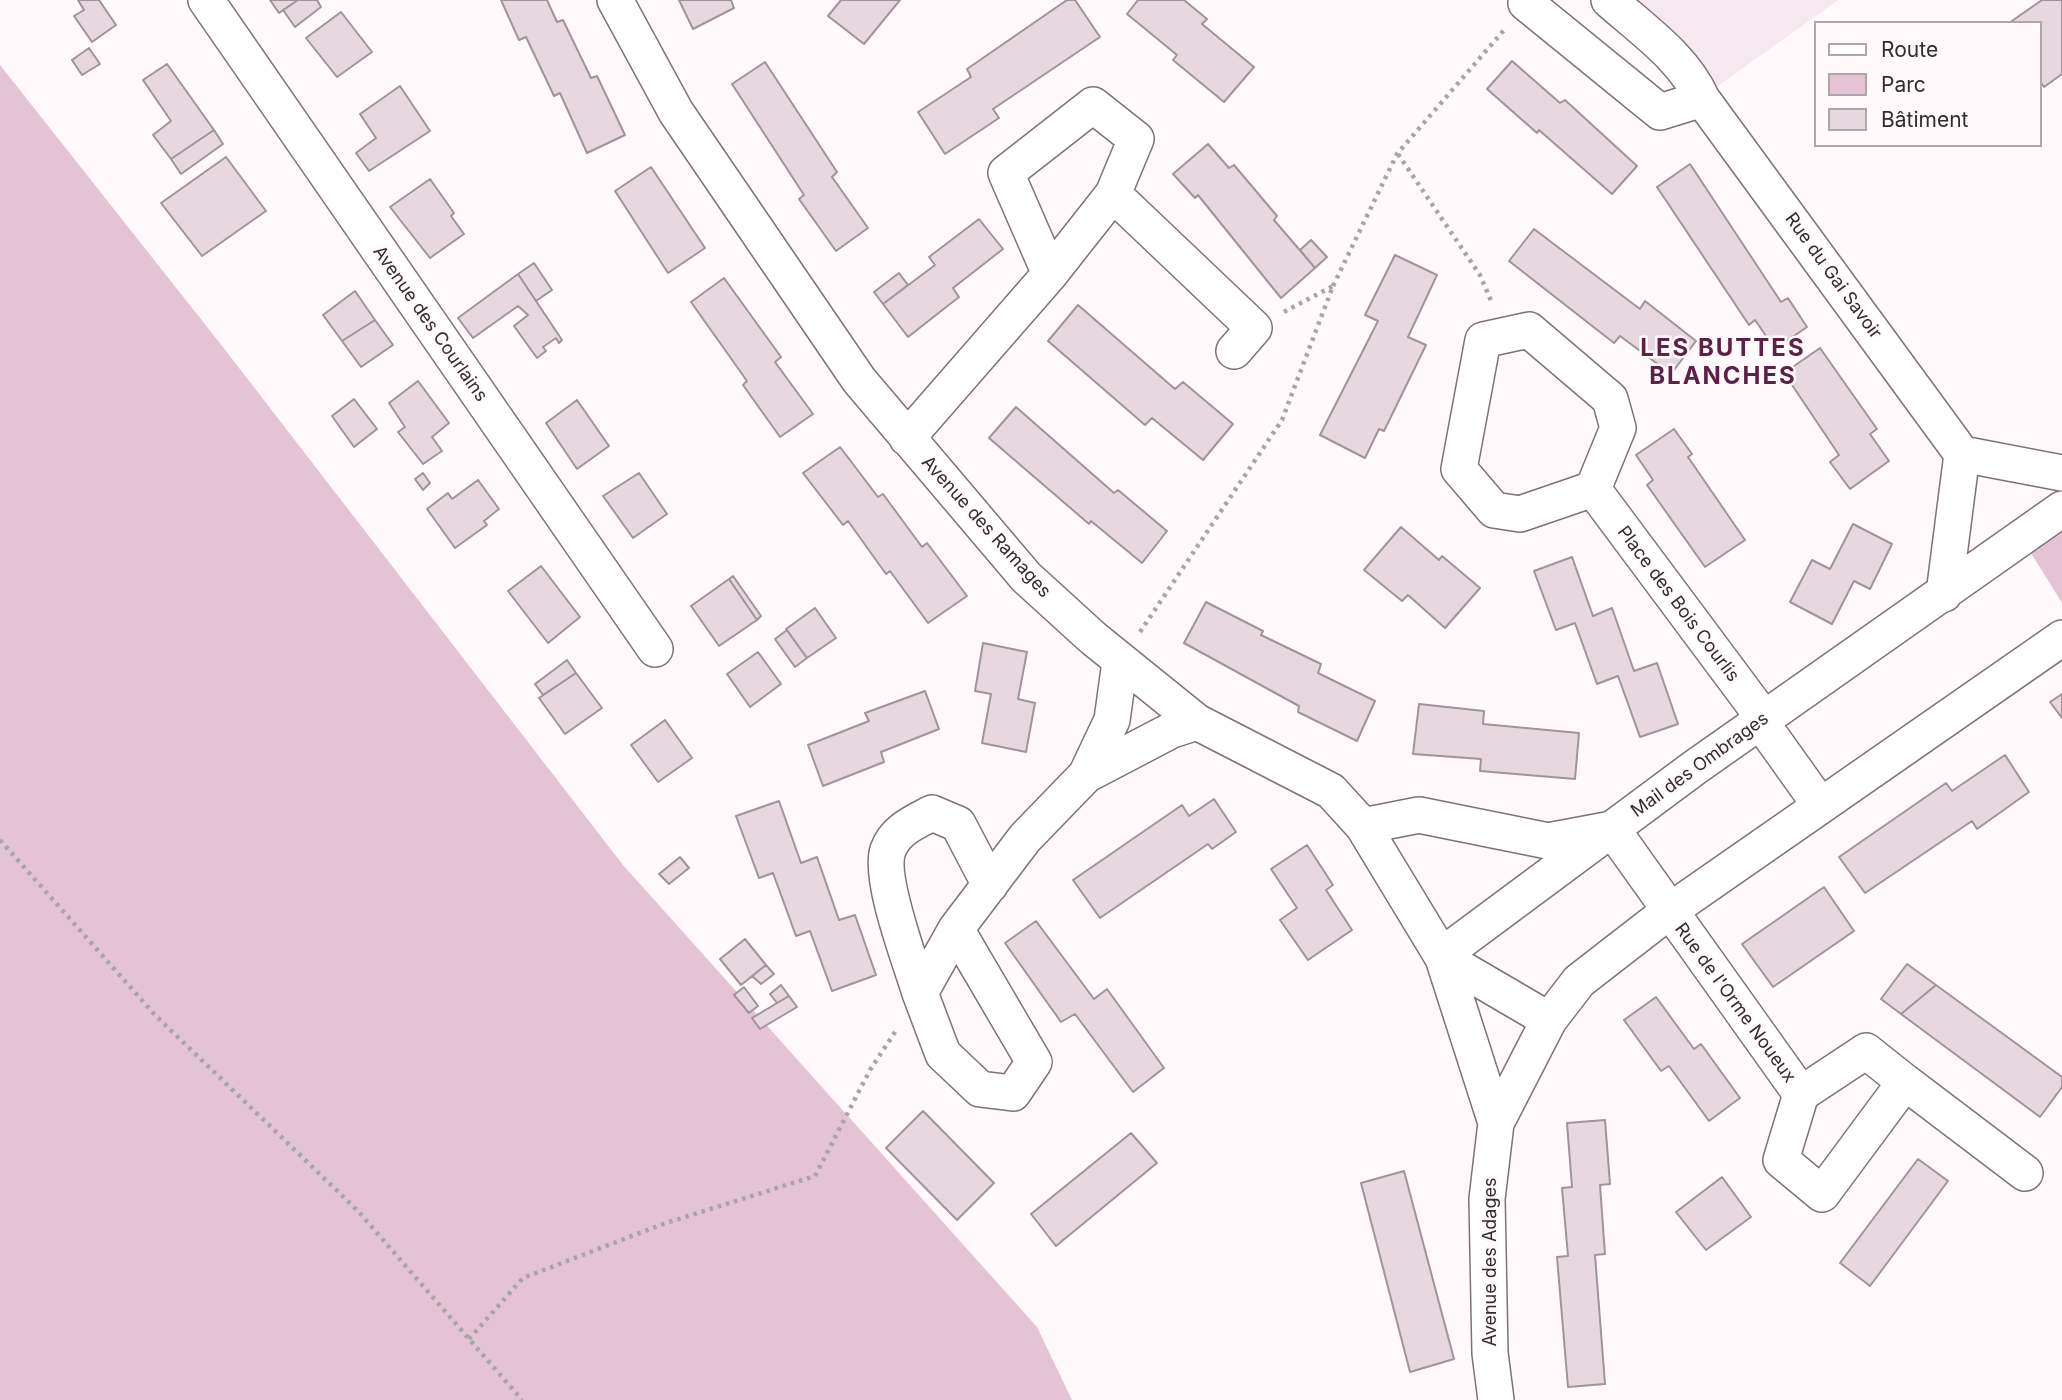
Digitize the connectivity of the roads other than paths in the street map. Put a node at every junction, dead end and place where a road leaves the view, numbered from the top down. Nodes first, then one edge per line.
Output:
1 (206, 0) edge
2 (615, 0) edge
3 (1609, 0) edge
4 (1526, 2) edge
5 (1702, 99) junction
6 (1113, 194) junction
7 (1050, 274) junction
8 (1244, 340) road end
9 (906, 438) junction
10 (1962, 454) junction
11 (2062, 473) edge
12 (1593, 489) junction
13 (2062, 509) edge
14 (1944, 594) junction
15 (2062, 638) edge
16 (655, 649) dead end
17 (1120, 662) junction
18 (1760, 721) junction
19 (1197, 722) junction
20 (1086, 775) junction
21 (1820, 805) junction
22 (1363, 826) junction
23 (1612, 829) junction
24 (990, 885) junction
25 (1668, 912) junction
26 (956, 929) junction
27 (1443, 958) junction
28 (920, 993) junction
29 (1549, 1020) junction
30 (1905, 1082) junction
31 (1801, 1094) junction
32 (1496, 1123) junction
33 (2025, 1173) dead end
34 (1496, 1400) edge

1 - 16 street, Avenue des Courlains
2 - 9 street, Avenue des Ramages
3 - 5 street, Rue du Gai Savoir
4 - 5 street
5 - 10 street, Rue du Gai Savoir
6 - 7 street
6 - 7 street
6 - 8 street
7 - 9 street
9 - 17 street, Avenue des Ramages
10 - 11 street
10 - 14 street
12 - 12 street
12 - 18 street, Place des Bois Courlis
13 - 14 street, Mail des Ombrages
14 - 18 street, Mail des Ombrages
15 - 21 street
17 - 19 street, Avenue des Ramages
17 - 20 street
18 - 21 street, Place des Bois Courlis
18 - 23 street, Mail des Ombrages
19 - 20 street
19 - 22 street, Avenue des Ramages
20 - 24 street
21 - 25 street
22 - 23 street
22 - 27 street, Avenue des Ramages
23 - 25 street, Rue de l'Orme Noueux
23 - 27 street, Mail des Ombrages
24 - 26 street
24 - 28 street
25 - 29 street
25 - 31 street, Rue de l'Orme Noueux
26 - 28 street
26 - 28 street
27 - 29 street
27 - 32 street, Avenue des Ramages
29 - 32 street
30 - 31 street
30 - 31 street
30 - 33 street
32 - 34 street, Avenue des Adages

